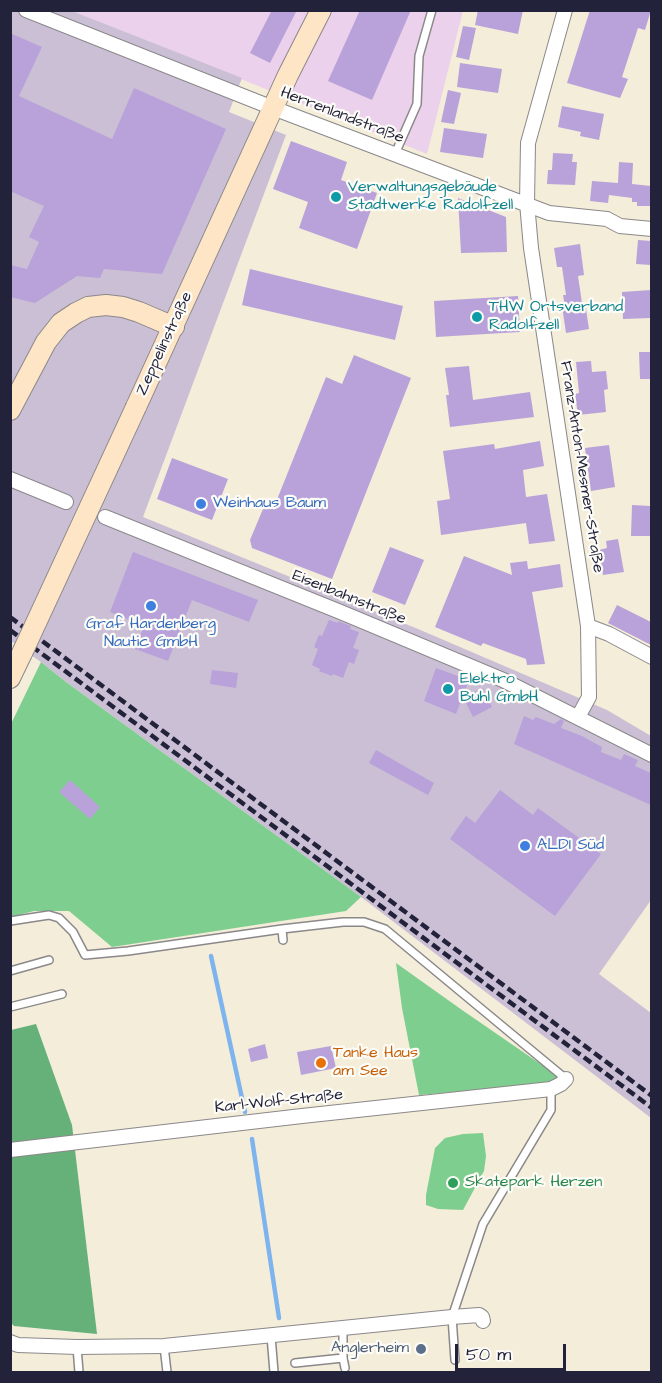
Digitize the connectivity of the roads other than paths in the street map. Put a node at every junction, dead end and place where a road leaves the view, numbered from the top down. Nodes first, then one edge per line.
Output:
1 (26, 10) edge
2 (321, 10) edge
3 (432, 10) edge
4 (565, 10) edge
5 (273, 108) junction
6 (395, 154) junction
7 (527, 203) junction
8 (651, 229) edge
9 (174, 327) junction
10 (10, 410) edge
11 (10, 479) edge
12 (66, 502) dead end
13 (105, 518) dead end
14 (588, 626) junction
15 (651, 657) edge
16 (10, 678) edge
17 (578, 717) junction
18 (651, 755) edge
19 (10, 921) edge
20 (282, 929) junction
21 (283, 940) dead end
22 (49, 960) dead end
23 (10, 970) edge
24 (62, 994) dead end
25 (10, 1007) edge
26 (566, 1079) joint
27 (551, 1089) junction
28 (10, 1150) edge
29 (452, 1317) junction
30 (483, 1321) dead end
31 (343, 1328) junction
32 (271, 1336) junction
33 (10, 1342) edge
34 (164, 1346) junction
35 (77, 1347) junction
36 (343, 1358) junction
37 (455, 1360) dead end
38 (295, 1363) dead end
39 (345, 1368) dead end
40 (79, 1372) edge
41 (167, 1372) edge
42 (274, 1372) edge

1 - 5 street, Herrenlandstraße
2 - 5 main road, Zeppelinstraße
3 - 6 lane
4 - 7 street, Franz-Anton-Mesmer-Straße
5 - 6 street, Herrenlandstraße
5 - 9 main road, Zeppelinstraße
6 - 7 street, Herrenlandstraße
7 - 8 street, Herrenlandstraße
7 - 14 street, Franz-Anton-Mesmer-Straße
9 - 10 main road
9 - 16 main road, Zeppelinstraße, bridge
11 - 12 street
13 - 17 street, Eisenbahnstraße
14 - 15 street
14 - 17 street, Franz-Anton-Mesmer-Straße
17 - 18 street, Eisenbahnstraße
19 - 20 lane
20 - 21 lane
20 - 26 lane
22 - 23 lane
24 - 25 lane
26 - 27 street, Karl-Wolf-Straße
27 - 28 street, Karl-Wolf-Straße
27 - 29 lane
29 - 30 street
29 - 31 street
29 - 37 lane
31 - 32 street
31 - 36 lane
32 - 34 street
32 - 42 lane
33 - 35 street
34 - 35 street
34 - 41 lane
35 - 40 lane
36 - 38 lane
36 - 39 lane

